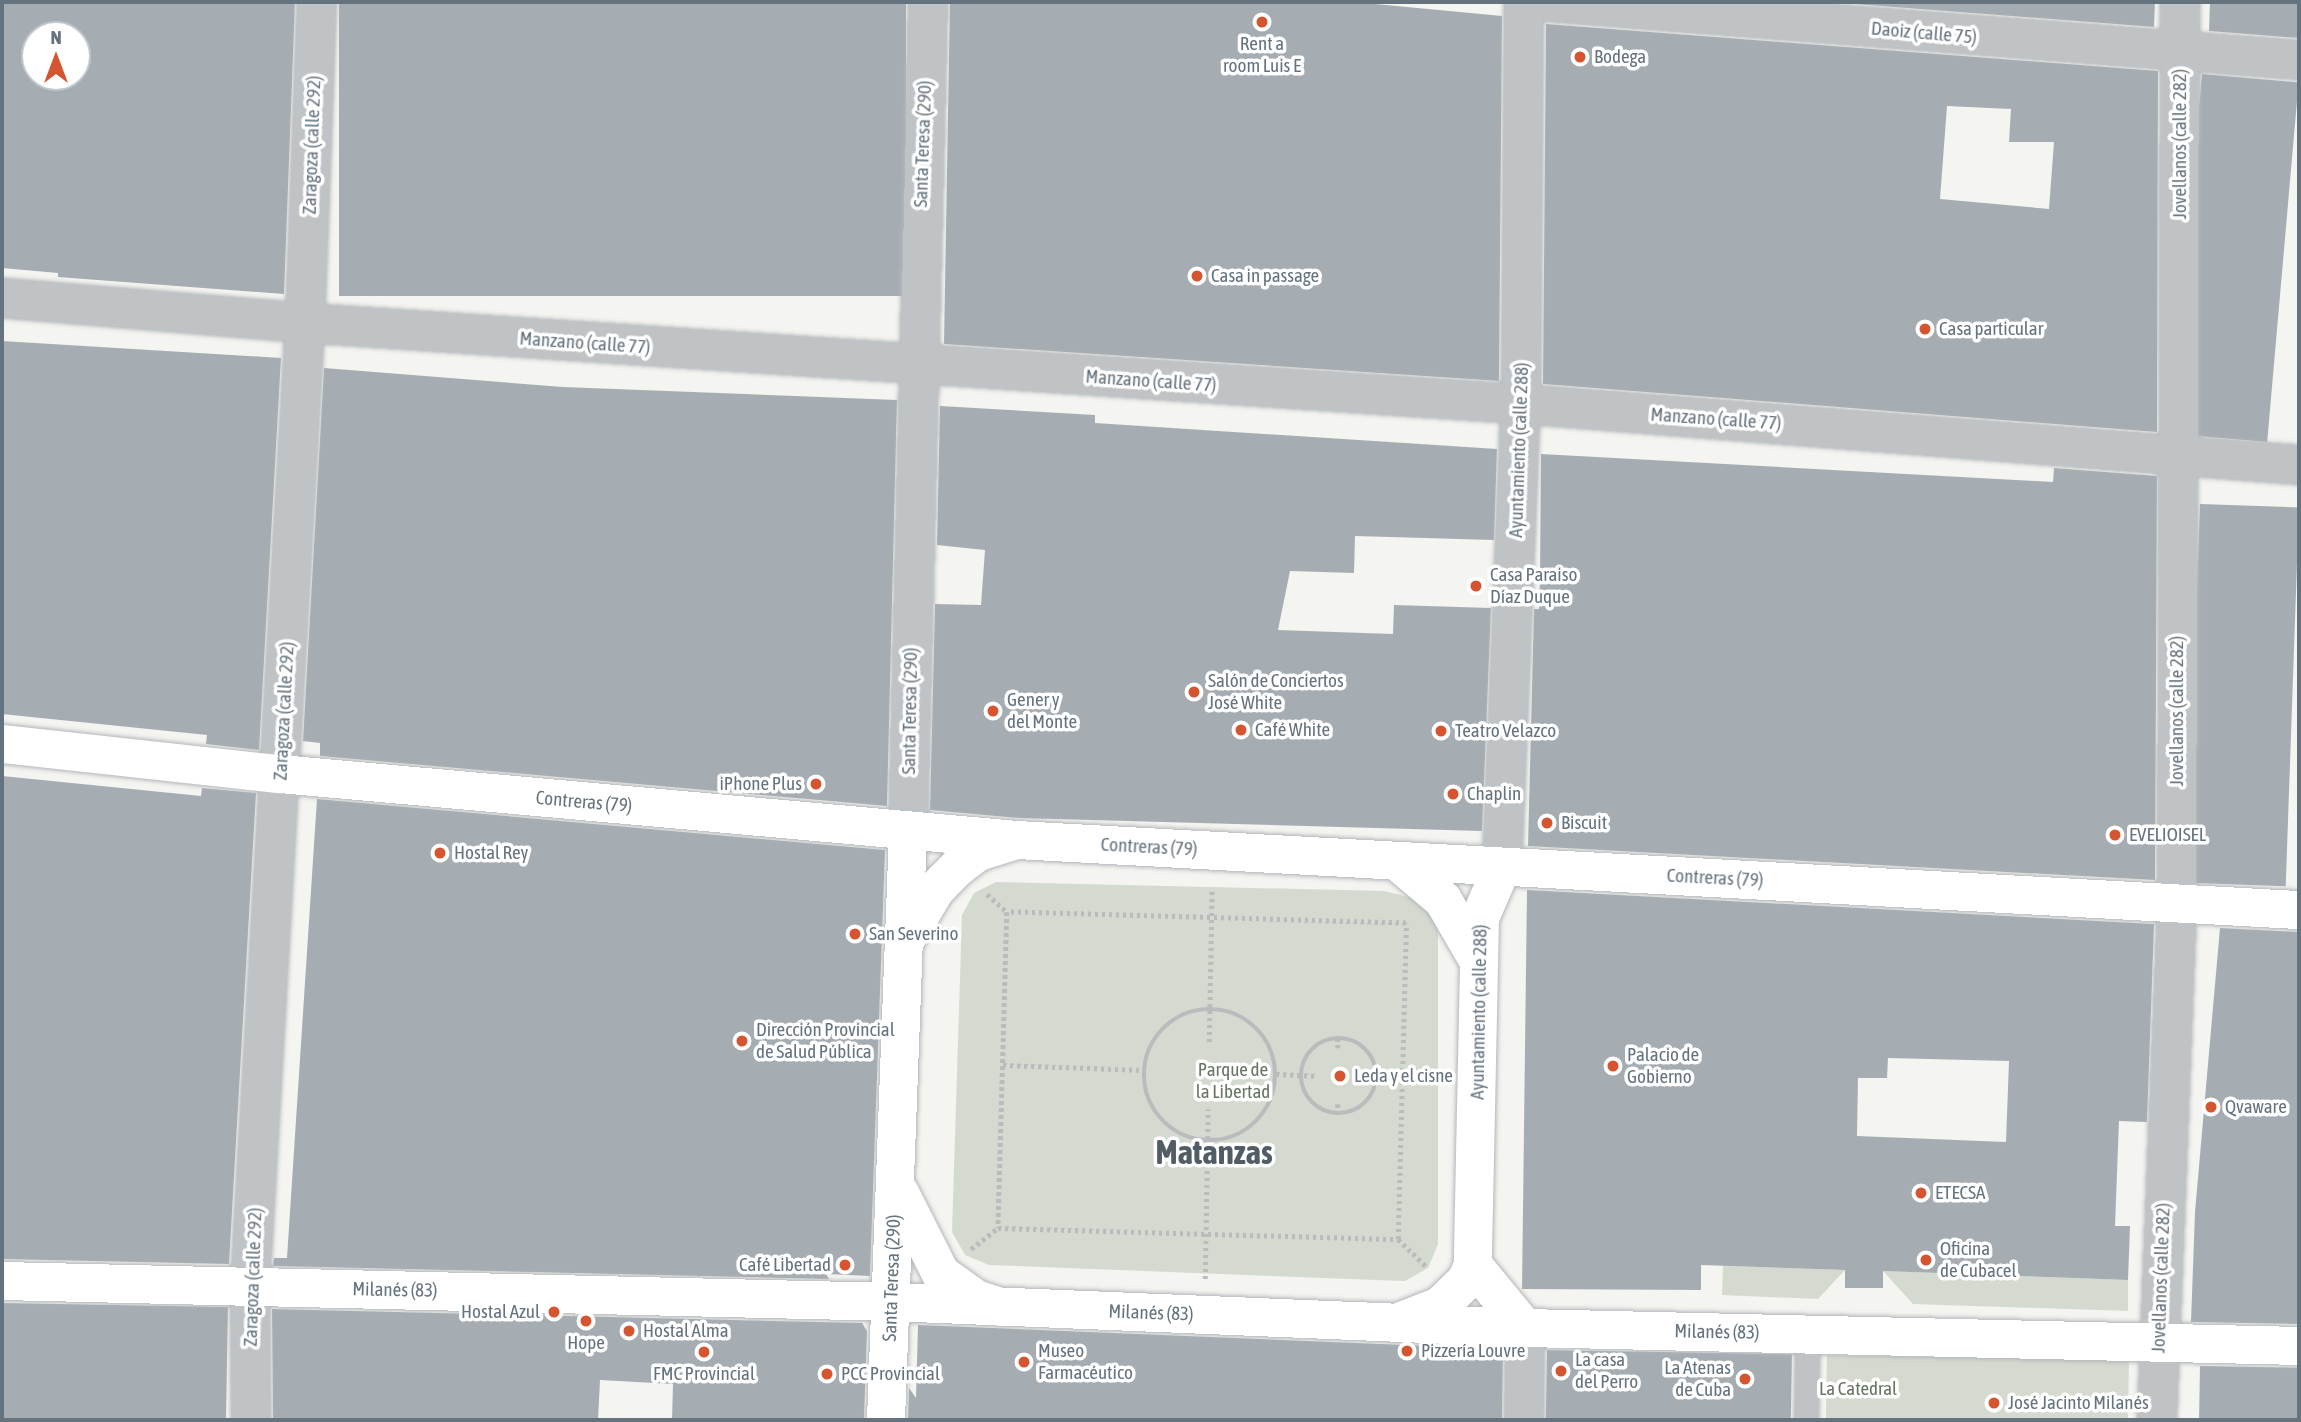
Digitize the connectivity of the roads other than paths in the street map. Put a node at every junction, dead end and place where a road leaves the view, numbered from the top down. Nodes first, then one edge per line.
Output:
1 (317, 2) edge
2 (928, 2) edge
3 (1524, 2) edge
4 (1548, 2) edge
5 (2180, 2) edge
6 (2180, 53) junction
7 (2299, 60) edge
8 (2, 298) edge
9 (305, 323) junction
10 (917, 366) junction
11 (1521, 404) junction
12 (2178, 456) junction
13 (2299, 465) edge
14 (2, 744) edge
15 (280, 774) junction
16 (908, 832) junction
17 (1017, 840) junction
18 (1398, 862) junction
19 (1502, 867) junction
20 (2177, 903) junction
21 (2299, 910) edge
22 (904, 942) junction
23 (1478, 960) junction
24 (896, 1182) junction
25 (1473, 1265) junction
26 (2, 1281) edge
27 (250, 1287) junction
28 (891, 1302) junction
29 (1005, 1308) junction
30 (1399, 1322) junction
31 (1525, 1328) junction
32 (2158, 1341) junction
33 (2299, 1346) edge
34 (1807, 1353) dead end
35 (251, 1420) edge
36 (886, 1420) edge
37 (1524, 1420) edge
38 (1806, 1420) edge
39 (2157, 1420) edge

1 - 9 street, Zaragoza (calle 292)
2 - 10 street, Santa Teresa (290)
3 - 11 street, Ayuntamiento (calle 288)
4 - 6 street, Daoiz (calle 75)
5 - 6 street, Jovellanos (calle 282)
6 - 7 street, Daoiz (calle 75)
6 - 12 street, Jovellanos (calle 282)
8 - 9 street, Manzano (calle 77)
9 - 10 street, Manzano (calle 77)
9 - 15 street, Zaragoza (calle 292)
10 - 11 street, Manzano (calle 77)
10 - 16 street, Santa Teresa (290)
11 - 12 street, Manzano (calle 77)
11 - 19 street, Ayuntamiento (calle 288)
12 - 13 street, Manzano (calle 77)
12 - 20 street, Jovellanos (calle 282)
14 - 15 main road, Contreras (79)
15 - 16 main road, Contreras (79)
15 - 27 street, Zaragoza (calle 292)
16 - 17 main road, Contreras (79)
16 - 22 main road, Santa Teresa (290)
17 - 18 main road, Contreras (79)
17 - 22 main road
18 - 19 main road, Contreras (79)
18 - 23 main road
19 - 20 main road, Contreras (79)
19 - 23 main road, Ayuntamiento (calle 288)
20 - 21 main road, Contreras (79)
20 - 32 street, Jovellanos (calle 282)
22 - 24 main road, Santa Teresa (290)
23 - 25 main road, Ayuntamiento (calle 288)
24 - 28 main road, Santa Teresa (290)
24 - 29 main road
25 - 30 main road
25 - 31 main road
26 - 27 main road, Milanés (83)
27 - 28 main road, Milanés (83)
27 - 35 street, Zaragoza (calle 292)
28 - 29 main road, Milanés (83)
28 - 36 main road, Santa Teresa (290)
29 - 30 main road, Milanés (83)
30 - 31 main road, Milanés (83)
31 - 32 main road, Milanés (83)
31 - 37 street
32 - 33 main road, Milanés (83)
32 - 39 street, Jovellanos (calle 282)
34 - 38 lane

